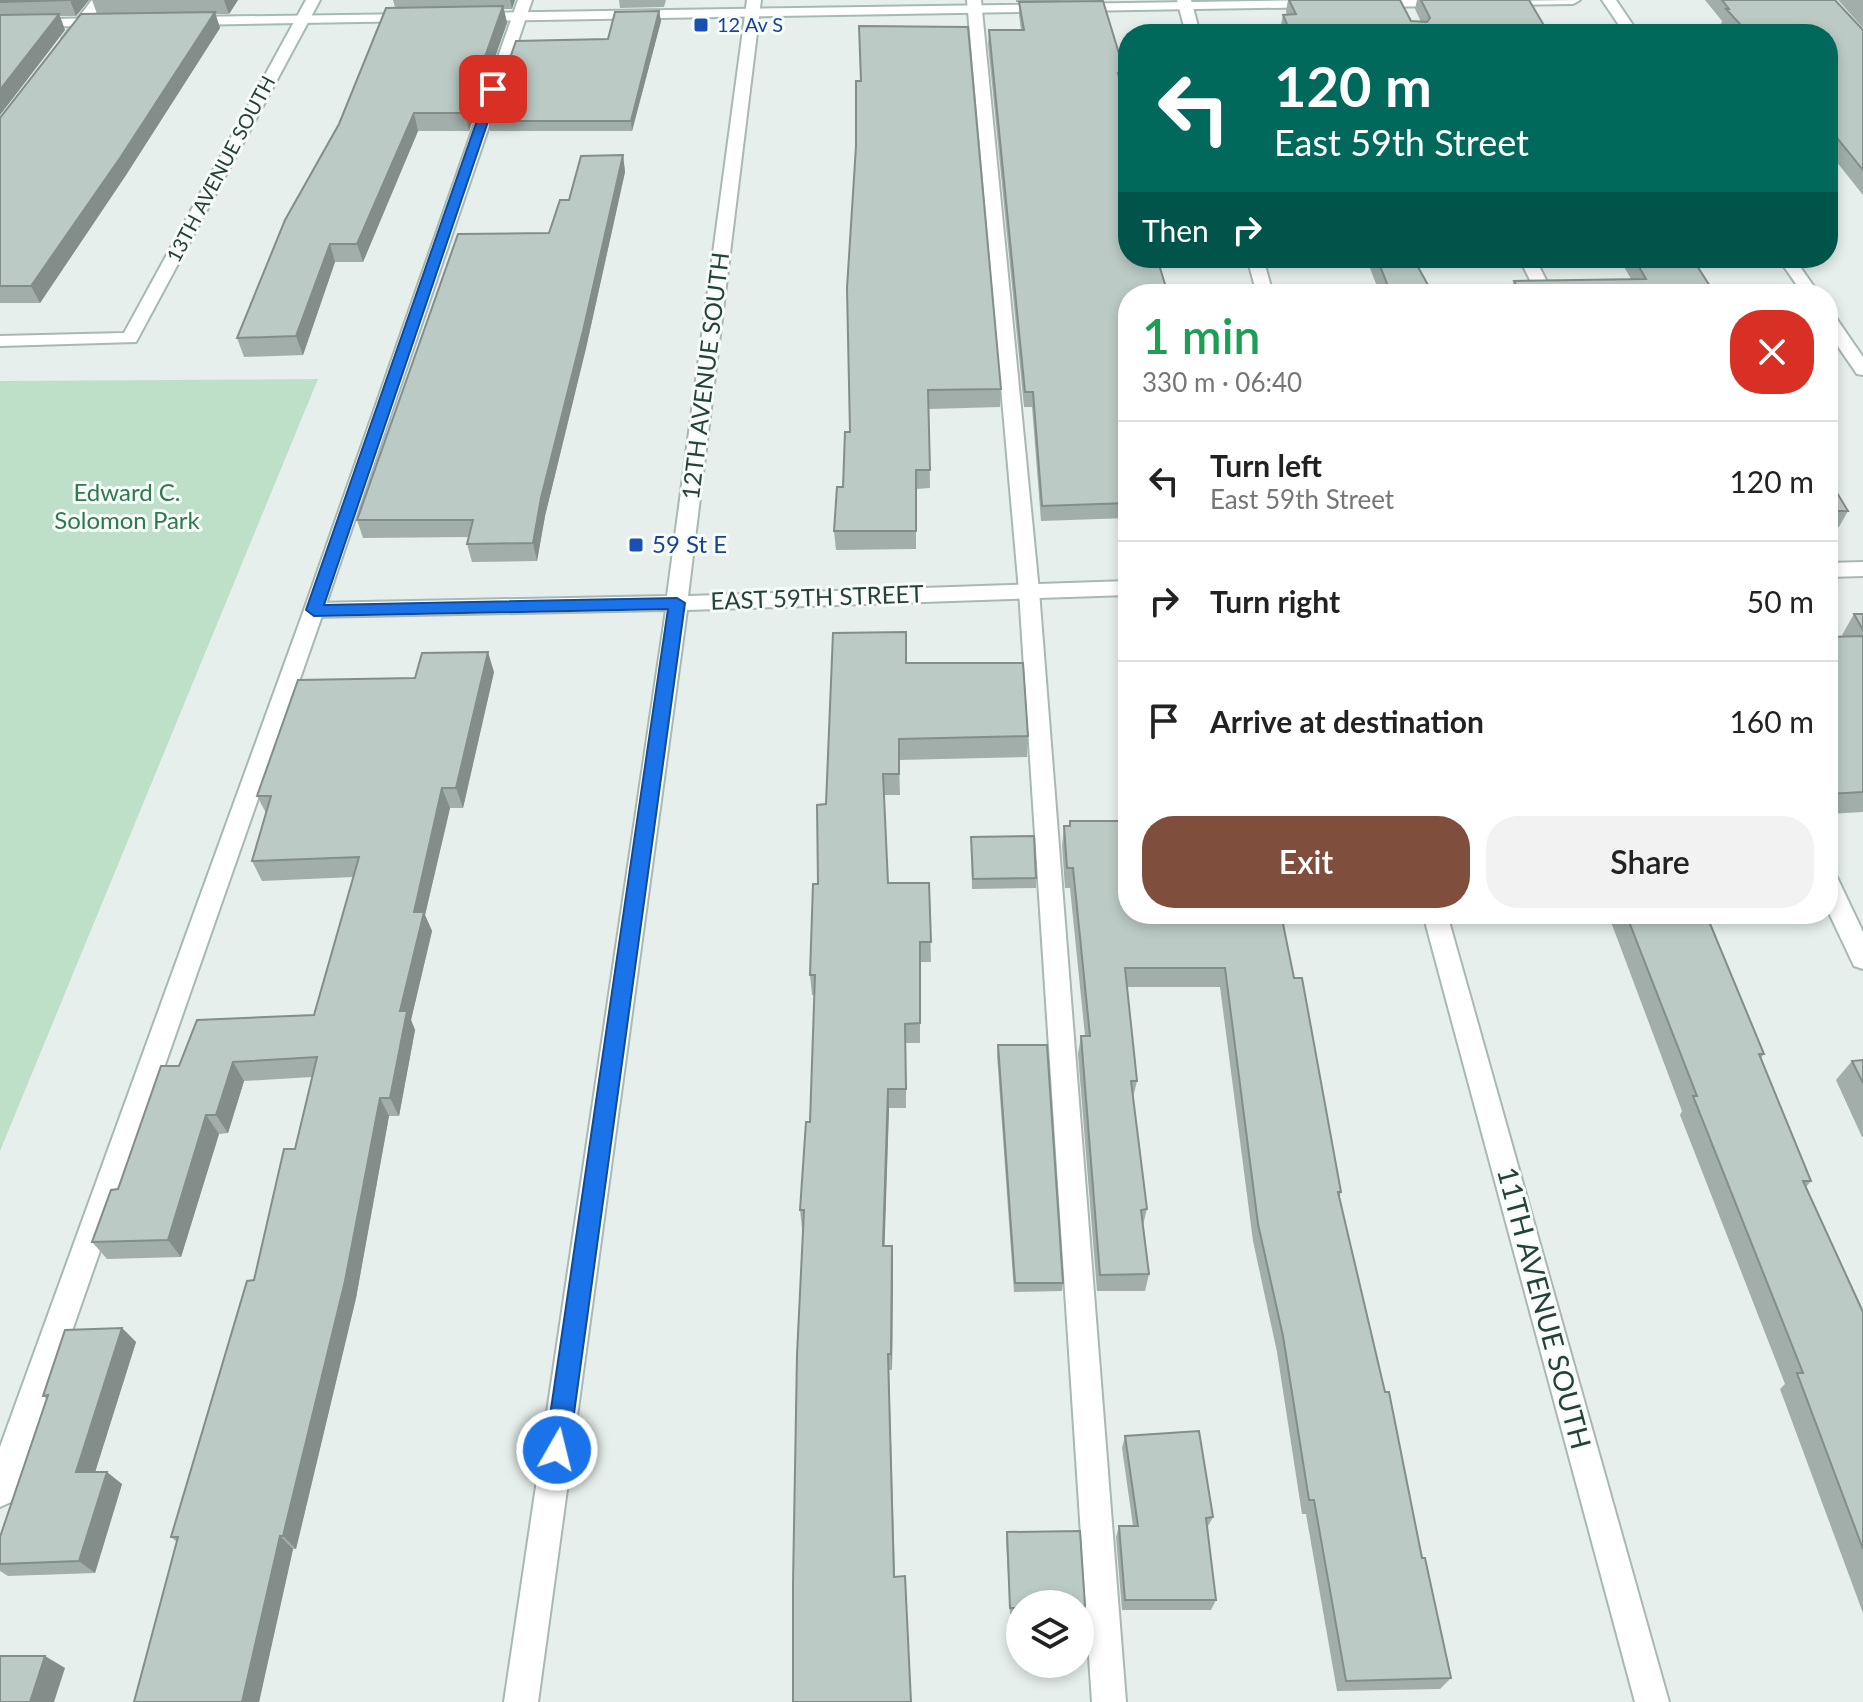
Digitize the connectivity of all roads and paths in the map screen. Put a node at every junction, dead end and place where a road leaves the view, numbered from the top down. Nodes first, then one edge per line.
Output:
1 (99, 0) edge
2 (313, 0) edge
3 (1573, 0) edge
4 (1609, 0) edge
5 (1401, 1) edge
6 (1479, 1) edge
7 (1464, 2) edge
8 (1185, 3) edge
9 (1339, 3) edge
10 (1354, 3) edge
11 (975, 4) edge
12 (754, 6) edge
13 (522, 8) edge
14 (426, 17) edge
15 (457, 17) edge
16 (1408, 17) edge
17 (301, 19) junction
18 (173, 21) edge
19 (128, 22) edge
20 (82, 23) junction
21 (0, 24) edge
22 (1190, 24) edge
23 (1625, 24) edge
24 (61, 50) edge
25 (1838, 334) edge
26 (0, 341) edge
27 (1863, 370) edge
28 (1863, 569) edge
29 (1838, 570) edge
30 (1118, 588) edge
31 (1029, 591) junction
32 (677, 603) junction
33 (314, 610) junction
34 (1838, 905) edge
35 (1438, 924) edge
36 (1863, 959) edge
37 (0, 1491) edge
38 (521, 1702) edge
39 (1109, 1702) edge
40 (1652, 1702) edge

1 - 20 street
2 - 17 street, 13TH AVENUE SOUTH
3 - 6 street
4 - 23 street
5 - 7 street
5 - 10 street
5 - 16 street
8 - 9 street
8 - 11 street
8 - 22 street
11 - 12 street
11 - 31 street
12 - 13 street
12 - 32 street, 12TH AVENUE SOUTH
13 - 15 street
13 - 33 street
14 - 17 street
17 - 18 street
17 - 26 street, 13TH AVENUE SOUTH
19 - 20 street
20 - 21 street
20 - 24 street
25 - 27 street
28 - 29 street
30 - 31 street, EAST 59TH STREET
31 - 32 street, EAST 59TH STREET
31 - 39 street
32 - 33 street, EAST 59TH STREET
32 - 38 street, 12TH AVENUE SOUTH
33 - 37 street
34 - 36 street
35 - 40 street, 11TH AVENUE SOUTH

